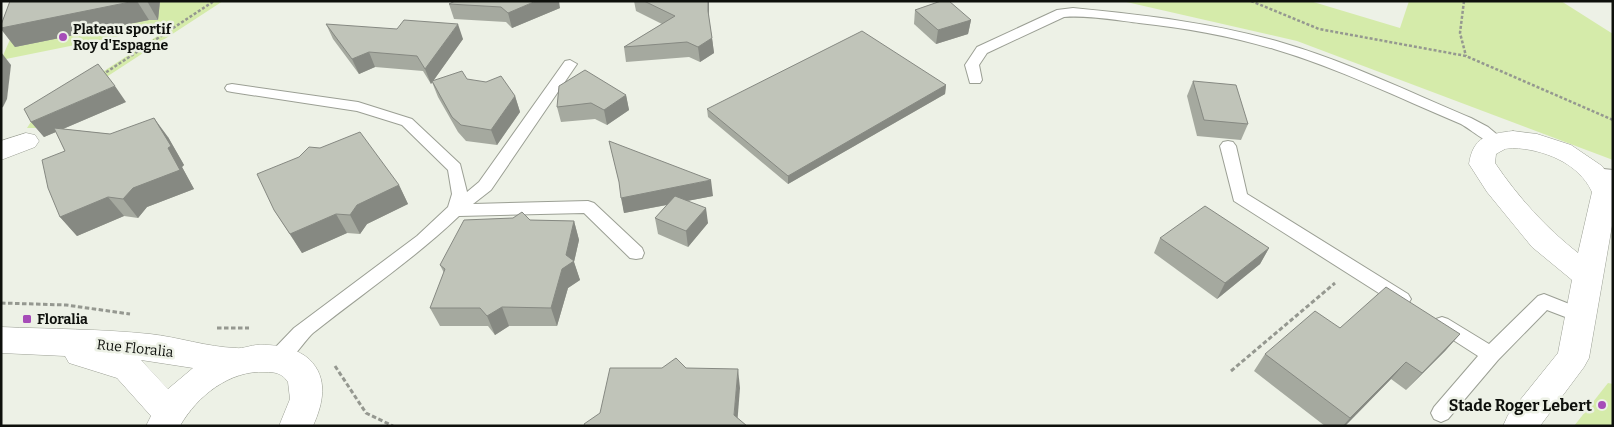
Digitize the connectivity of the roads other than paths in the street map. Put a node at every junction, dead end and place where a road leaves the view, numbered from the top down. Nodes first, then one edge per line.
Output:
1 (570, 64) dead end
2 (975, 80) dead end
3 (232, 88) dead end
4 (26, 141) dead end
5 (1499, 142) junction
6 (1228, 146) dead end
7 (1, 151) edge
8 (1604, 174) edge
9 (455, 210) junction
10 (636, 253) dead end
11 (1587, 276) junction
12 (1581, 316) junction
13 (1, 340) edge
14 (32, 340) junction
15 (1491, 354) junction
16 (277, 359) junction
17 (238, 362) junction
18 (1441, 413) dead end
19 (166, 419) edge
20 (306, 422) edge
21 (1520, 426) edge

1 - 9 lane
2 - 5 lane
3 - 9 lane
4 - 7 street
5 - 8 street
5 - 11 street
6 - 15 lane
8 - 11 street
9 - 10 lane
9 - 16 lane
11 - 12 street
12 - 15 lane
12 - 21 street
13 - 14 street, Rue Floralia
14 - 17 street, Rue Floralia
14 - 19 street, Rue Floralia
15 - 18 lane
16 - 17 street
16 - 20 street
17 - 19 street

